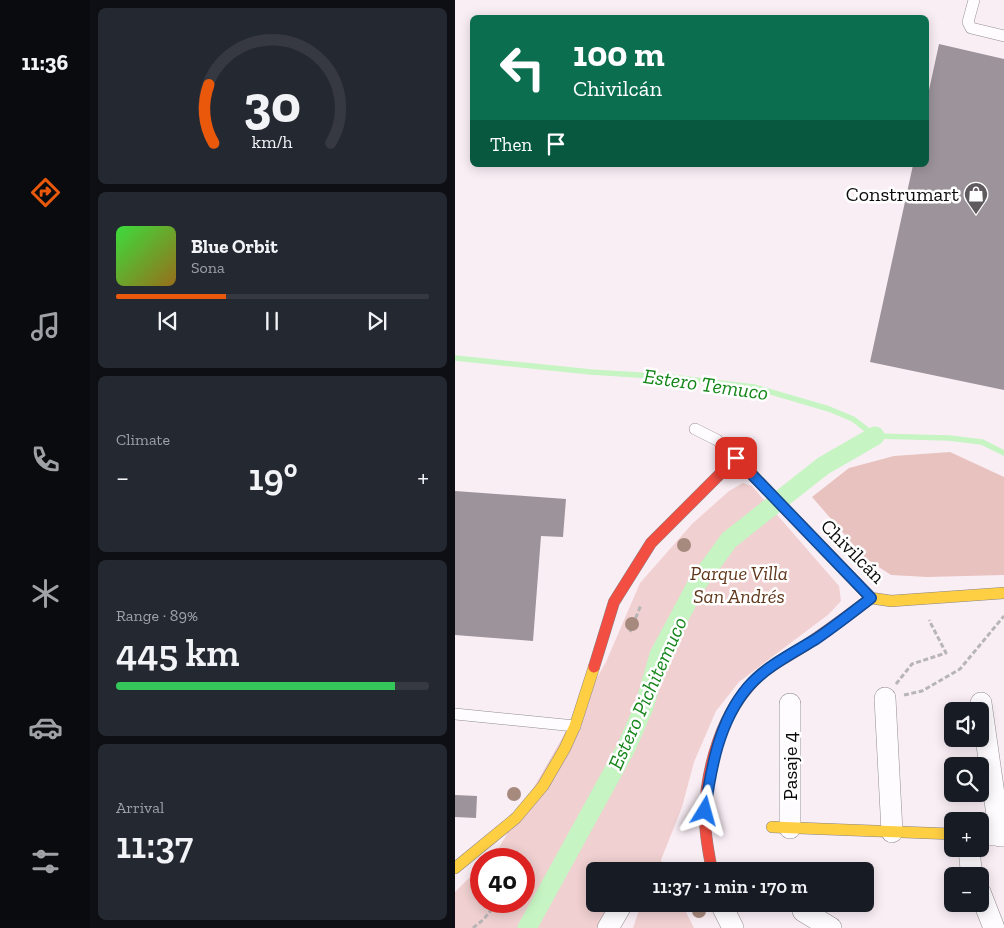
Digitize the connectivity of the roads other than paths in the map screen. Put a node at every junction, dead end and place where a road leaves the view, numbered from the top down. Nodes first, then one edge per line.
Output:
1 (974, 0) edge
2 (1004, 36) edge
3 (695, 429) dead end
4 (736, 458) junction
5 (1004, 593) edge
6 (871, 598) junction
7 (885, 698) road end
8 (790, 704) dead end
9 (455, 714) edge
10 (575, 726) junction
11 (986, 747) edge
12 (781, 827) joint
13 (892, 832) junction
14 (944, 834) edge
15 (995, 836) edge
16 (710, 862) edge
17 (455, 868) edge
18 (617, 912) edge
19 (725, 912) edge
20 (805, 912) edge
21 (988, 912) edge
22 (608, 928) edge
23 (733, 928) edge
24 (831, 928) edge
25 (994, 928) edge

1 - 2 lane
3 - 4 lane
4 - 6 street, Chivilcán
4 - 10 street
5 - 6 street, Chivilcán
6 - 16 street
7 - 13 street
8 - 12 street, Pasaje 4
9 - 10 lane
10 - 17 street
11 - 15 street
12 - 13 street
13 - 14 street
18 - 22 street
19 - 23 street
20 - 24 street
21 - 25 street

